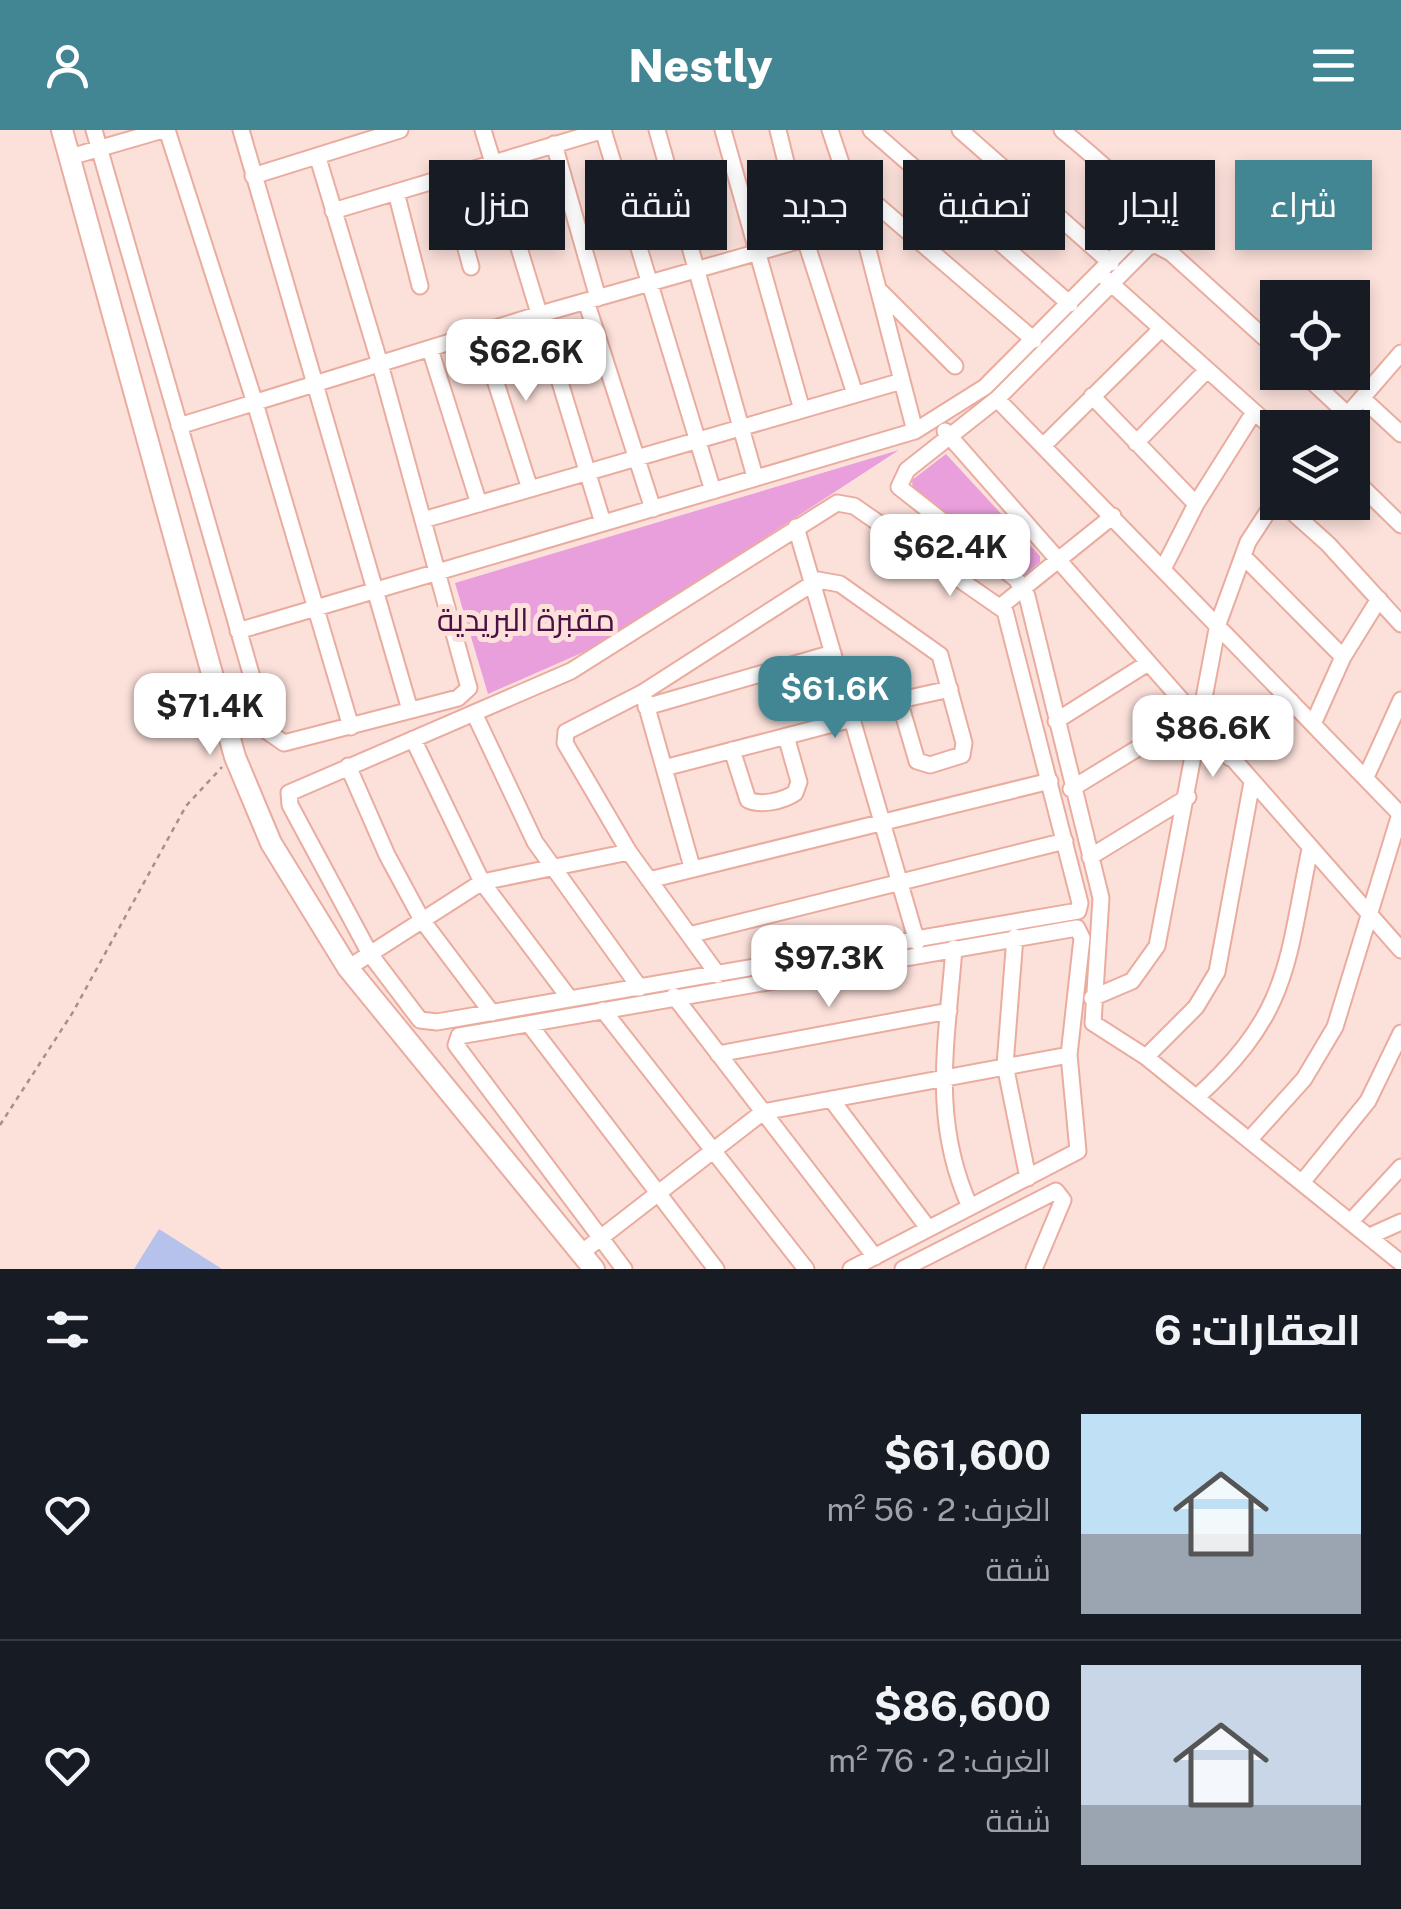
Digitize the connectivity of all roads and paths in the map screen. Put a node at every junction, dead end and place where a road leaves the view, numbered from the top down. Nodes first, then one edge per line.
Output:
1 (62, 130) edge
2 (94, 130) edge
3 (165, 130) edge
4 (241, 130) edge
5 (483, 130) edge
6 (604, 130) edge
7 (657, 130) edge
8 (723, 130) edge
9 (778, 130) edge
10 (830, 130) edge
11 (871, 130) edge
12 (960, 130) edge
13 (1062, 130) edge
14 (391, 131) edge
15 (554, 144) junction
16 (99, 148) junction
17 (70, 157) junction
18 (318, 158) junction
19 (491, 160) edge
20 (499, 160) edge
21 (785, 160) edge
22 (841, 160) edge
23 (905, 160) edge
24 (994, 160) edge
25 (1093, 160) edge
26 (253, 176) junction
27 (429, 181) edge
28 (396, 192) junction
29 (883, 210) edge
30 (333, 212) junction
31 (1065, 231) edge
32 (466, 250) edge
33 (518, 250) edge
34 (765, 250) edge
35 (808, 250) edge
36 (868, 250) edge
37 (1008, 250) edge
38 (1127, 250) edge
39 (1170, 250) edge
40 (758, 252) junction
41 (1171, 253) junction
42 (471, 267) dead end
43 (696, 270) junction
44 (1108, 274) junction
45 (650, 283) junction
46 (420, 286) dead end
47 (878, 289) junction
48 (592, 300) junction
49 (1070, 304) junction
50 (537, 315) junction
51 (1162, 329) junction
52 (480, 333) junction
53 (1260, 334) edge
54 (1034, 340) junction
55 (430, 349) junction
56 (1401, 352) edge
57 (380, 364) junction
58 (956, 366) dead end
59 (1207, 370) junction
60 (902, 381) junction
61 (316, 384) junction
62 (1322, 390) edge
63 (855, 394) junction
64 (1092, 396) junction
65 (1362, 398) junction
66 (997, 399) junction
67 (255, 403) junction
68 (802, 410) junction
69 (1344, 410) edge
70 (1352, 410) edge
71 (1254, 412) junction
72 (1260, 417) edge
73 (935, 421) junction
74 (180, 426) junction
75 (741, 428) junction
76 (915, 431) junction
77 (1401, 434) edge
78 (951, 438) junction
79 (698, 440) junction
80 (1136, 443) junction
81 (1043, 446) junction
82 (637, 458) junction
83 (586, 472) junction
84 (755, 477) junction
85 (530, 489) junction
86 (713, 491) junction
87 (1370, 495) edge
88 (479, 504) junction
89 (1196, 504) junction
90 (653, 509) junction
91 (1113, 516) junction
92 (423, 520) junction
93 (1265, 520) edge
94 (1301, 520) edge
95 (603, 523) junction
96 (1401, 525) edge
97 (796, 528) junction
98 (1243, 556) junction
99 (1058, 562) junction
100 (1164, 566) junction
101 (437, 572) junction
102 (812, 581) junction
103 (376, 588) junction
104 (1023, 588) junction
105 (1378, 599) junction
106 (1001, 606) junction
107 (315, 608) junction
108 (1218, 624) junction
109 (1401, 624) edge
110 (238, 631) junction
111 (833, 654) junction
112 (1344, 657) junction
113 (1148, 663) junction
114 (950, 688) junction
115 (644, 700) junction
116 (900, 700) junction
117 (1291, 700) junction
118 (1401, 700) edge
119 (410, 710) junction
120 (474, 713) junction
121 (851, 715) junction
122 (1195, 719) junction
123 (1056, 720) junction
124 (1314, 724) junction
125 (351, 727) junction
126 (786, 736) junction
127 (413, 739) junction
128 (732, 750) junction
129 (235, 757) junction
130 (1230, 758) junction
131 (348, 766) junction
132 (664, 768) junction
133 (1366, 777) junction
134 (1050, 781) junction
135 (1252, 782) junction
136 (1071, 789) junction
137 (1188, 797) junction
138 (1401, 815) edge
139 (882, 821) junction
140 (1065, 842) junction
141 (1310, 849) junction
142 (628, 852) junction
143 (1090, 858) junction
144 (550, 866) junction
145 (692, 867) junction
146 (648, 880) junction
147 (482, 882) junction
148 (900, 882) junction
149 (1372, 915) junction
150 (422, 920) junction
151 (689, 935) junction
152 (1015, 937) junction
153 (917, 942) junction
154 (954, 948) junction
155 (1401, 950) edge
156 (370, 954) junction
157 (348, 968) junction
158 (718, 975) junction
159 (640, 988) junction
160 (674, 996) junction
161 (1092, 998) junction
162 (570, 1000) junction
163 (603, 1010) junction
164 (949, 1011) junction
165 (492, 1013) junction
166 (529, 1024) junction
167 (1401, 1033) edge
168 (718, 1054) junction
169 (1068, 1055) junction
170 (1146, 1057) junction
171 (1005, 1065) junction
172 (944, 1078) junction
173 (1197, 1096) junction
174 (831, 1099) junction
175 (763, 1112) junction
176 (0, 1124) edge
177 (1250, 1139) junction
178 (712, 1150) junction
179 (1401, 1167) edge
180 (1028, 1178) junction
181 (1304, 1180) junction
182 (658, 1192) junction
183 (970, 1208) junction
184 (1353, 1219) junction
185 (1401, 1222) edge
186 (928, 1228) junction
187 (1372, 1234) junction
188 (600, 1238) junction
189 (875, 1257) junction
190 (587, 1261) edge
191 (1401, 1262) edge
192 (922, 1264) edge
193 (624, 1269) edge
194 (716, 1269) edge
195 (806, 1269) edge
196 (852, 1269) edge
197 (903, 1269) edge
198 (1034, 1269) edge

1 - 17 street
2 - 16 street
3 - 16 street
3 - 67 street
4 - 26 street
5 - 19 street
6 - 15 street
6 - 45 street
7 - 43 street
8 - 40 street
9 - 21 street
10 - 22 street
11 - 23 street
12 - 24 street
13 - 25 street
14 - 18 street
15 - 20 street
15 - 48 street
16 - 17 street
16 - 74 street
17 - 129 street
18 - 26 street
18 - 30 street
26 - 61 street
27 - 28 street
28 - 30 street
28 - 46 street
29 - 54 street
30 - 57 street
31 - 44 street
32 - 42 street
33 - 50 street
34 - 40 street
35 - 63 street
36 - 47 street
37 - 49 street
38 - 44 street
39 - 41 street
40 - 43 street
40 - 68 street
41 - 44 street
41 - 53 street
43 - 45 street
43 - 75 street
44 - 49 street
44 - 51 street
44 - 66 street
45 - 48 street
45 - 79 street
47 - 58 street
47 - 60 street
48 - 50 street
48 - 82 street
49 - 54 street
50 - 52 street
50 - 83 street
51 - 59 street
51 - 64 street
52 - 55 street
52 - 85 street
54 - 73 street
55 - 57 street
55 - 88 street
56 - 65 street
57 - 61 street
57 - 92 street
59 - 71 street
59 - 80 street
60 - 63 street
60 - 76 street
61 - 67 street
61 - 103 street
62 - 69 street
63 - 68 street
64 - 80 street
64 - 81 street
65 - 70 street
65 - 77 street
66 - 78 street
66 - 81 street
67 - 74 street
67 - 107 street
68 - 75 street
71 - 72 street
71 - 89 street
73 - 76 street
73 - 78 street
74 - 110 street
75 - 79 street
75 - 84 street
76 - 84 street
78 - 99 street
78 - 104 street
79 - 82 street
79 - 86 street
80 - 89 street
81 - 91 street
82 - 83 street
82 - 90 street
83 - 85 street
83 - 95 street
84 - 86 street
85 - 88 street
86 - 90 street
87 - 96 street
88 - 92 street
89 - 100 street
90 - 95 street
91 - 99 street
91 - 100 street
92 - 101 street
93 - 98 street
94 - 105 street
95 - 101 street
97 - 102 street
97 - 106 street
97 - 120 street
98 - 108 street
98 - 112 street
99 - 104 street
99 - 113 street
100 - 108 street
101 - 103 street
101 - 119 street
102 - 111 street
102 - 114 street
102 - 115 street
103 - 107 street
103 - 119 street
104 - 106 street
104 - 123 street
105 - 109 street
105 - 112 street
106 - 134 street
107 - 110 street
107 - 125 street
108 - 117 street
108 - 122 street
110 - 125 street
111 - 115 street
111 - 121 street
112 - 124 street
113 - 122 street
113 - 123 street
114 - 116 street
114 - 116 street
115 - 132 street
115 - 142 street
116 - 121 street
117 - 124 street
117 - 130 street
118 - 133 street
119 - 125 street
120 - 127 street
120 - 144 street
121 - 126 street
121 - 139 street
122 - 130 street
122 - 136 street
122 - 137 street
123 - 136 street
124 - 133 street
126 - 128 street
126 - 128 street
127 - 131 street
127 - 147 street
128 - 132 street
129 - 157 street
129 - 176 path
130 - 135 street
131 - 150 street
131 - 156 street
132 - 145 street
133 - 138 street
134 - 139 street
134 - 140 street
135 - 141 street
135 - 170 street
136 - 143 street
137 - 143 street
137 - 161 street
138 - 149 street
139 - 145 street
139 - 148 street
140 - 148 street
140 - 153 street
141 - 149 street
141 - 173 street
142 - 144 street
142 - 146 street
143 - 161 street
144 - 147 street
144 - 159 street
145 - 146 street
146 - 151 street
147 - 150 street
147 - 162 street
148 - 151 street
148 - 153 street
149 - 155 street
149 - 177 street
150 - 156 street
150 - 165 street
151 - 158 street
152 - 154 street
152 - 169 street
152 - 171 street
153 - 158 street
154 - 160 street
154 - 164 street
156 - 157 street
156 - 165 street
157 - 190 street
158 - 159 street
159 - 162 street
160 - 163 street
160 - 168 street
161 - 170 street
162 - 165 street
163 - 166 street
163 - 178 street
164 - 168 street
164 - 172 street
166 - 182 street
166 - 188 street
167 - 181 street
168 - 175 street
169 - 171 street
169 - 180 street
170 - 173 street
171 - 172 street
171 - 180 street
172 - 174 street
172 - 183 street
173 - 177 street
174 - 175 street
174 - 186 street
175 - 178 street
175 - 189 street
177 - 181 street
178 - 182 street
178 - 195 street
179 - 184 street
180 - 183 street
181 - 184 street
182 - 188 street
182 - 194 street
183 - 186 street
184 - 187 street
185 - 187 street
186 - 189 street
187 - 191 street
188 - 190 street
188 - 193 street
189 - 196 street
192 - 197 street
192 - 198 street

